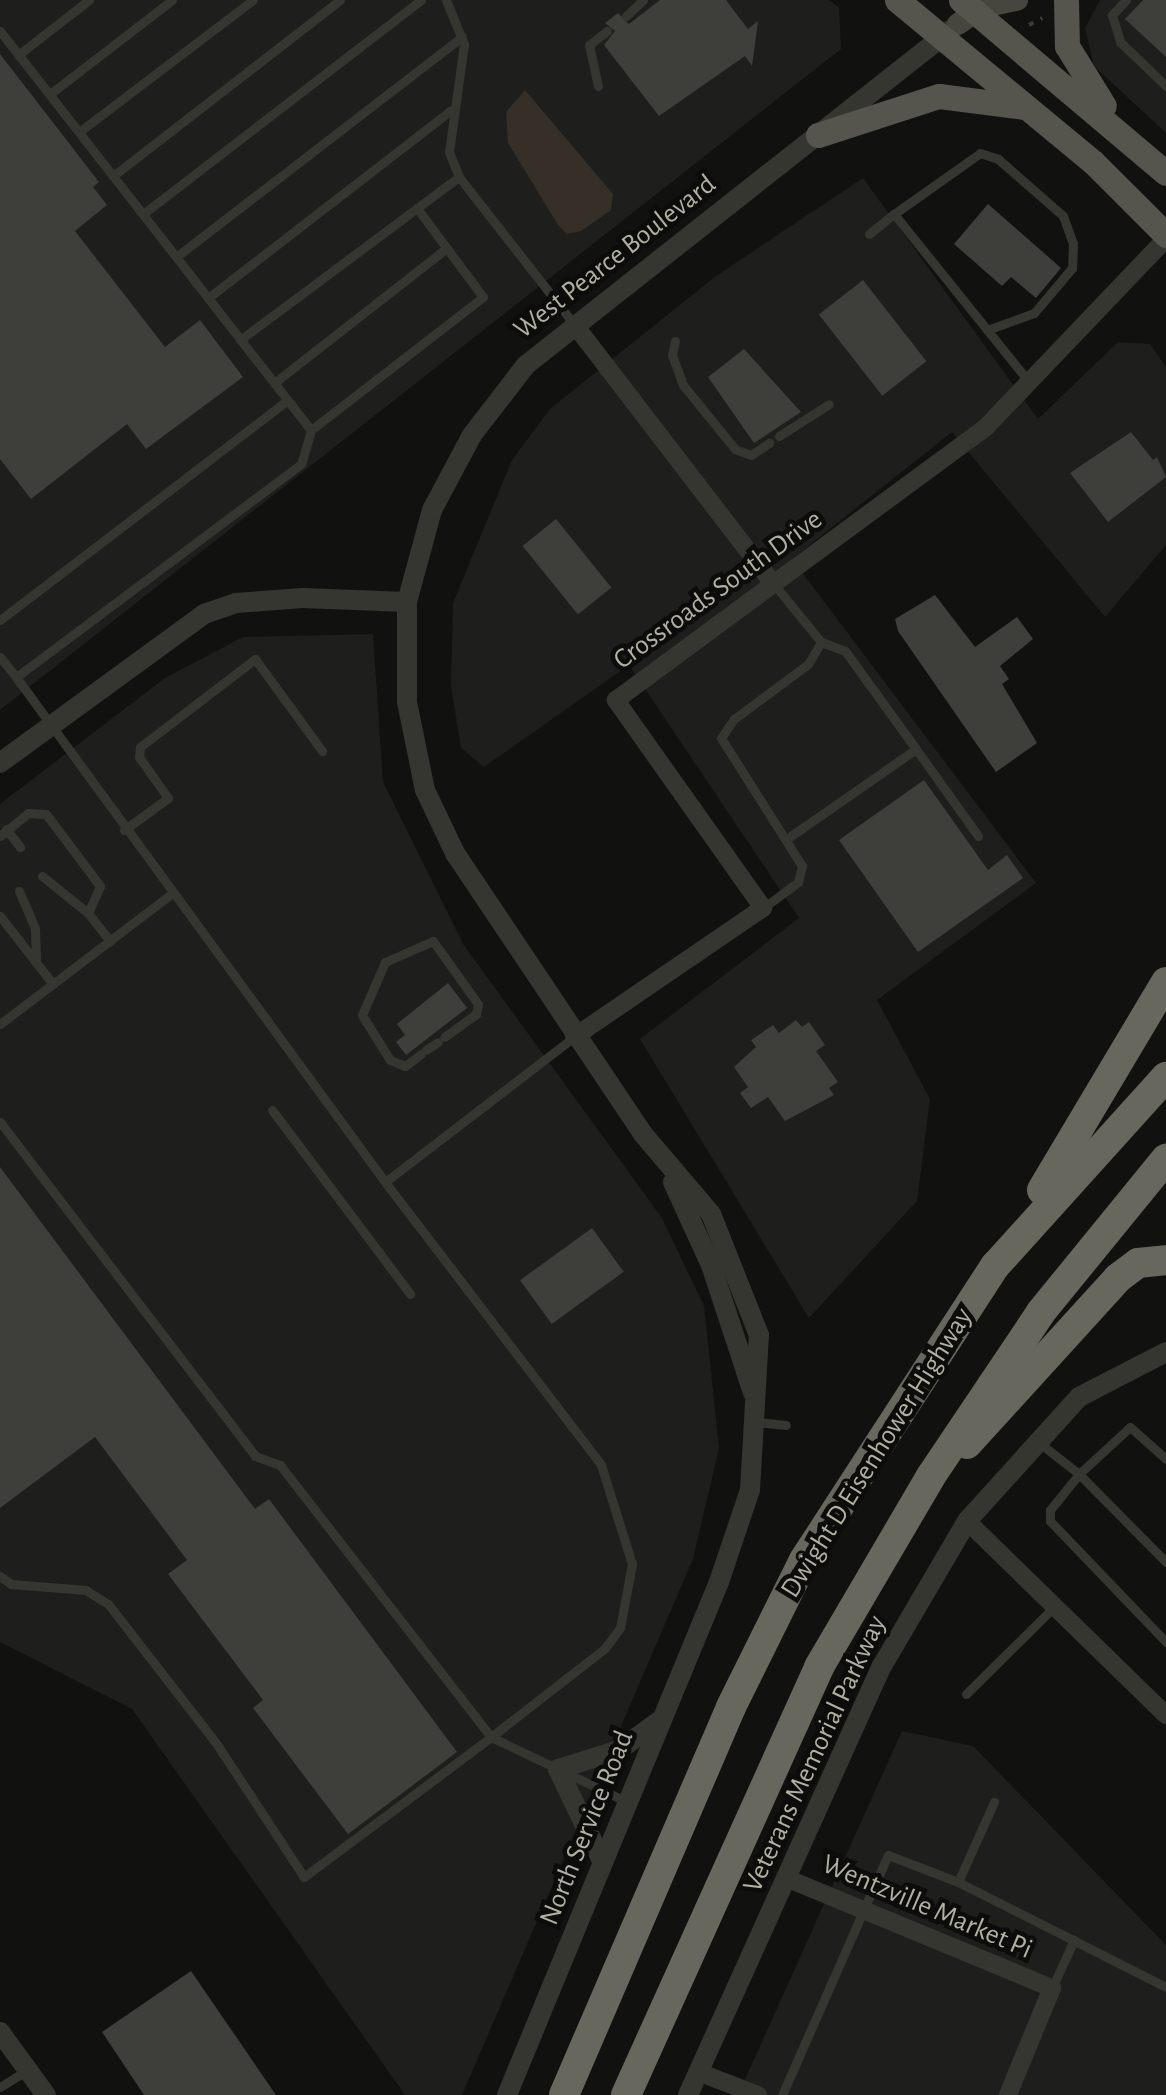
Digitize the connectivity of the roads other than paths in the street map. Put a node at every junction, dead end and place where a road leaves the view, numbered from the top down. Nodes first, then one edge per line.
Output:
1 (89, 0) edge
2 (172, 0) edge
3 (254, 0) edge
4 (340, 0) edge
5 (421, 0) edge
6 (446, 0) edge
7 (643, 0) edge
8 (897, 0) edge
9 (1017, 0) edge
10 (1126, 0) edge
11 (1060, 7) edge
12 (967, 13) edge
13 (626, 16) dead end
14 (0, 31) edge
15 (607, 31) dead end
16 (462, 36) junction
17 (18, 55) junction
18 (598, 86) dead end
19 (1166, 86) edge
20 (50, 94) junction
21 (452, 108) junction
22 (1030, 108) junction
23 (1119, 126) junction
24 (79, 132) junction
25 (818, 135) junction
26 (1166, 172) edge
27 (113, 176) junction
28 (459, 177) junction
29 (416, 208) junction
30 (143, 214) junction
31 (894, 214) junction
32 (869, 234) dead end
33 (1166, 237) edge
34 (446, 248) junction
35 (176, 257) junction
36 (208, 298) junction
37 (574, 324) junction
38 (987, 330) junction
39 (240, 340) junction
40 (675, 341) dead end
41 (1029, 382) junction
42 (274, 383) junction
43 (288, 400) junction
44 (828, 404) dead end
45 (312, 430) junction
46 (779, 436) dead end
47 (769, 443) dead end
48 (774, 583) junction
49 (407, 602) junction
50 (0, 620) edge
51 (821, 642) junction
52 (0, 656) edge
53 (16, 677) junction
54 (47, 727) junction
55 (916, 749) junction
56 (322, 751) dead end
57 (0, 762) edge
58 (124, 830) junction
59 (3, 833) edge
60 (978, 836) dead end
61 (788, 838) junction
62 (20, 848) dead end
63 (42, 876) dead end
64 (19, 891) dead end
65 (171, 894) junction
66 (764, 908) junction
67 (88, 912) junction
68 (0, 916) edge
69 (110, 941) junction
70 (36, 962) junction
71 (1166, 982) edge
72 (53, 984) junction
73 (0, 1024) edge
74 (574, 1037) junction
75 (423, 1052) joint
76 (1166, 1076) edge
77 (272, 1110) dead end
78 (0, 1122) edge
79 (1166, 1159) edge
80 (384, 1182) junction
81 (1166, 1260) edge
82 (995, 1266) junction
83 (410, 1294) dead end
84 (1166, 1352) edge
85 (757, 1413) junction
86 (786, 1425) dead end
87 (1034, 1439) junction
88 (1166, 1459) edge
89 (1079, 1474) junction
90 (932, 1476) junction
91 (967, 1521) junction
92 (1166, 1562) edge
93 (0, 1576) edge
94 (718, 1582) joint
95 (1054, 1606) junction
96 (1166, 1642) edge
97 (966, 1694) dead end
98 (1164, 1711) edge
99 (661, 1720) junction
100 (491, 1736) junction
101 (558, 1769) junction
102 (626, 1802) junction
103 (994, 1802) dead end
104 (602, 1861) junction
105 (786, 1878) junction
106 (958, 1882) junction
107 (864, 1910) junction
108 (1074, 1940) junction
109 (1052, 1988) junction
110 (1166, 1988) edge
111 (0, 2032) edge
112 (28, 2069) junction
113 (698, 2072) junction
114 (0, 2087) edge
115 (46, 2095) edge
116 (507, 2095) edge
117 (564, 2095) edge
118 (626, 2095) edge
119 (688, 2095) edge
120 (758, 2095) edge
121 (782, 2095) edge
122 (1008, 2095) edge

1 - 17 lane
2 - 20 lane
3 - 24 lane
4 - 27 lane
5 - 30 lane
6 - 16 lane
7 - 13 lane
8 - 12 main road
9 - 12 main road, West Pearce Boulevard
10 - 19 lane
11 - 23 main road
12 - 22 main road
12 - 23 main road
12 - 25 street, West Pearce Boulevard
14 - 17 lane
15 - 18 lane
16 - 21 lane
16 - 35 lane
17 - 20 lane
20 - 24 lane
21 - 28 lane
21 - 36 lane
22 - 25 main road
22 - 33 main road
23 - 26 main road
24 - 27 lane
25 - 37 street, West Pearce Boulevard
27 - 30 lane
28 - 29 lane
28 - 37 lane
29 - 34 lane
29 - 39 lane
30 - 35 lane
31 - 32 lane
31 - 38 lane
31 - 38 lane
33 - 41 street, Crossroads South Drive
34 - 42 lane
34 - 45 lane
35 - 36 lane
36 - 39 lane
37 - 48 street
37 - 49 street, West Pearce Boulevard
38 - 41 lane
39 - 42 lane
40 - 47 lane
41 - 48 street, Crossroads South Drive
42 - 43 lane
43 - 45 lane
43 - 50 lane
44 - 46 lane
45 - 53 lane
48 - 51 lane
48 - 66 street, Crossroads South Drive
49 - 54 street
49 - 74 street, West Pearce Boulevard
51 - 55 lane
51 - 61 lane
52 - 53 lane
53 - 54 lane
54 - 57 street
54 - 58 lane
55 - 60 lane
55 - 61 lane
56 - 58 lane
58 - 65 lane
59 - 62 lane
59 - 67 lane
61 - 66 lane
63 - 67 lane
64 - 70 lane
65 - 69 lane
65 - 80 lane
66 - 74 street
67 - 69 lane
68 - 70 lane
69 - 72 lane
70 - 72 lane
71 - 82 highway
72 - 73 lane
74 - 80 lane
74 - 85 street, West Pearce Boulevard
75 - 75 lane
76 - 82 highway, Dwight D Eisenhower Highway
77 - 83 lane
78 - 100 lane
79 - 90 highway
80 - 100 lane
81 - 90 highway
82 - 117 highway, Dwight D Eisenhower Highway
84 - 87 street, Veterans Memorial Parkway
85 - 86 lane
85 - 94 street, West Pearce Boulevard
87 - 89 lane
87 - 91 street, Veterans Memorial Parkway
88 - 89 lane
89 - 92 lane
89 - 96 lane
90 - 118 highway
91 - 95 street
91 - 105 street, Veterans Memorial Parkway
93 - 100 lane
94 - 99 street, North Service Road
95 - 97 lane
95 - 98 street
99 - 101 street
99 - 102 street, North Service Road
100 - 101 lane
101 - 102 lane
101 - 104 street
102 - 104 street, North Service Road
103 - 106 lane
104 - 116 street, North Service Road
105 - 107 street, Wentzville Market Pi
105 - 113 street, Veterans Memorial Parkway
106 - 107 lane
106 - 108 lane
107 - 109 street, Wentzville Market Pi
107 - 121 lane
108 - 109 lane
108 - 110 lane
109 - 122 street, Wentzville Market Pi
111 - 112 street
112 - 114 lane
112 - 115 street
113 - 119 street, Veterans Memorial Parkway
113 - 120 street

